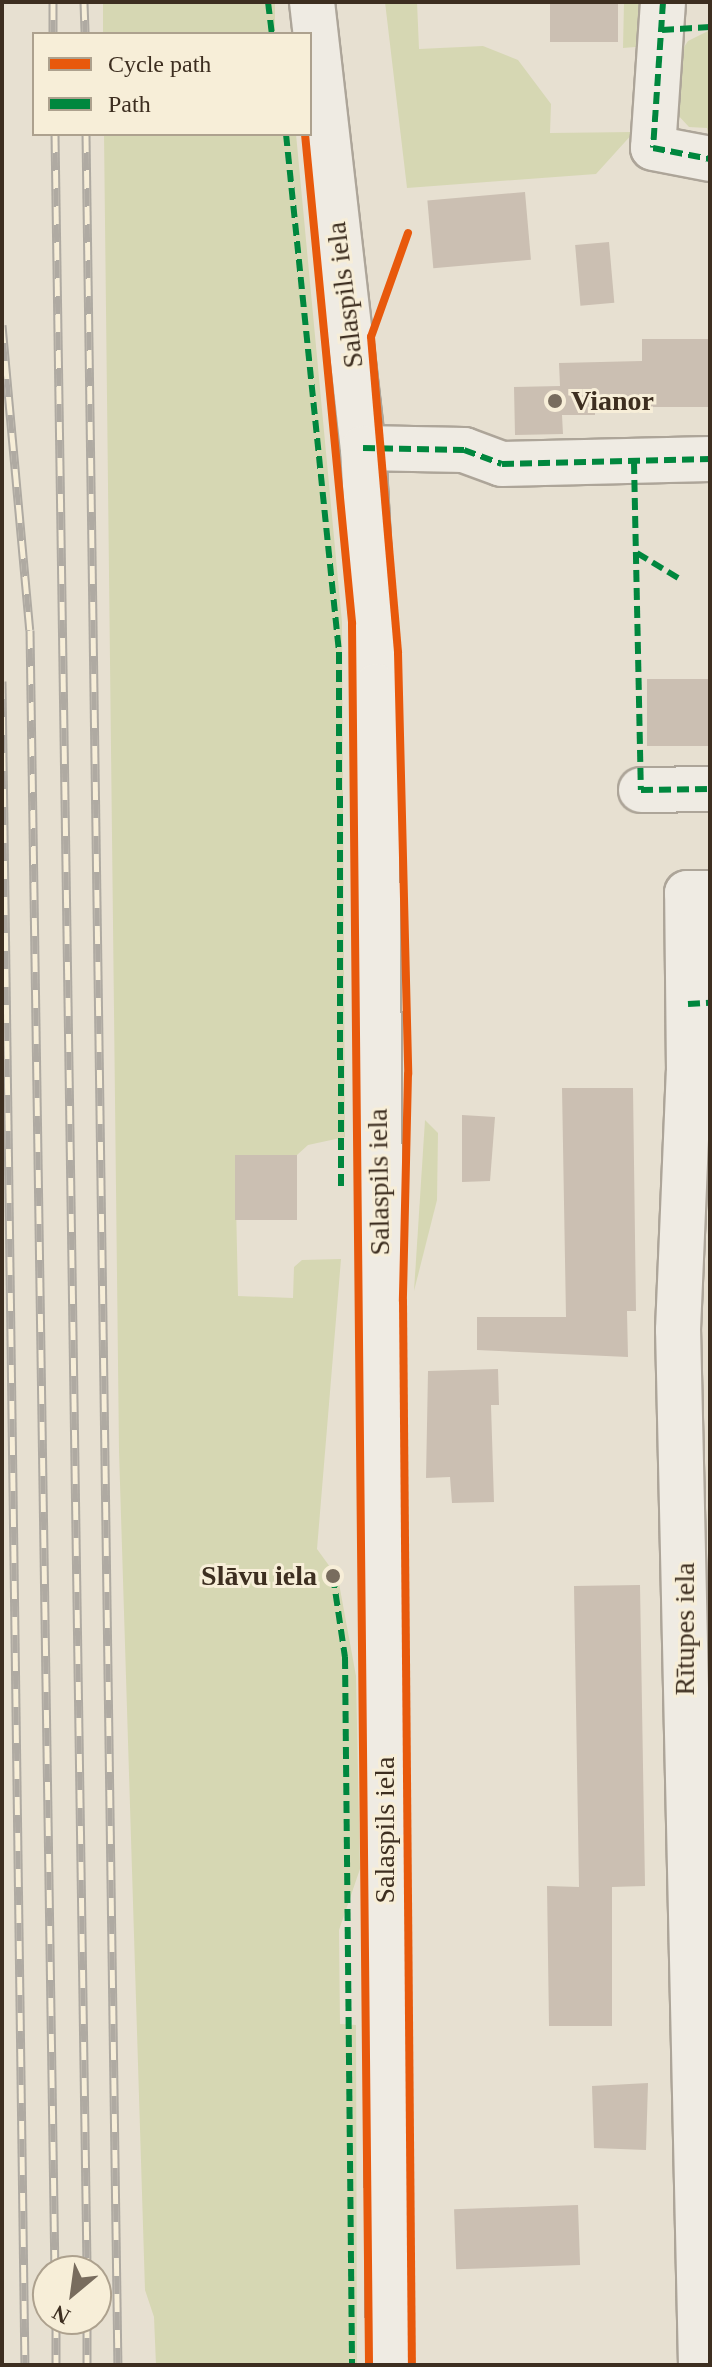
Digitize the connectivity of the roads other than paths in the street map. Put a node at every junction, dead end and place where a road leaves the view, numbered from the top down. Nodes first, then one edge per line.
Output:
1 (312, 2) edge
2 (663, 2) edge
3 (710, 159) edge
4 (363, 448) junction
5 (710, 459) edge
6 (710, 789) edge
7 (641, 790) dead end
8 (698, 893) edge
9 (699, 1003) edge
10 (389, 2365) edge
11 (701, 2365) edge

1 - 4 street, Salaspils iela
2 - 3 street
4 - 5 street
4 - 10 street, Salaspils iela
6 - 7 street
8 - 9 street, Rītupes iela
9 - 11 street, Rītupes iela

